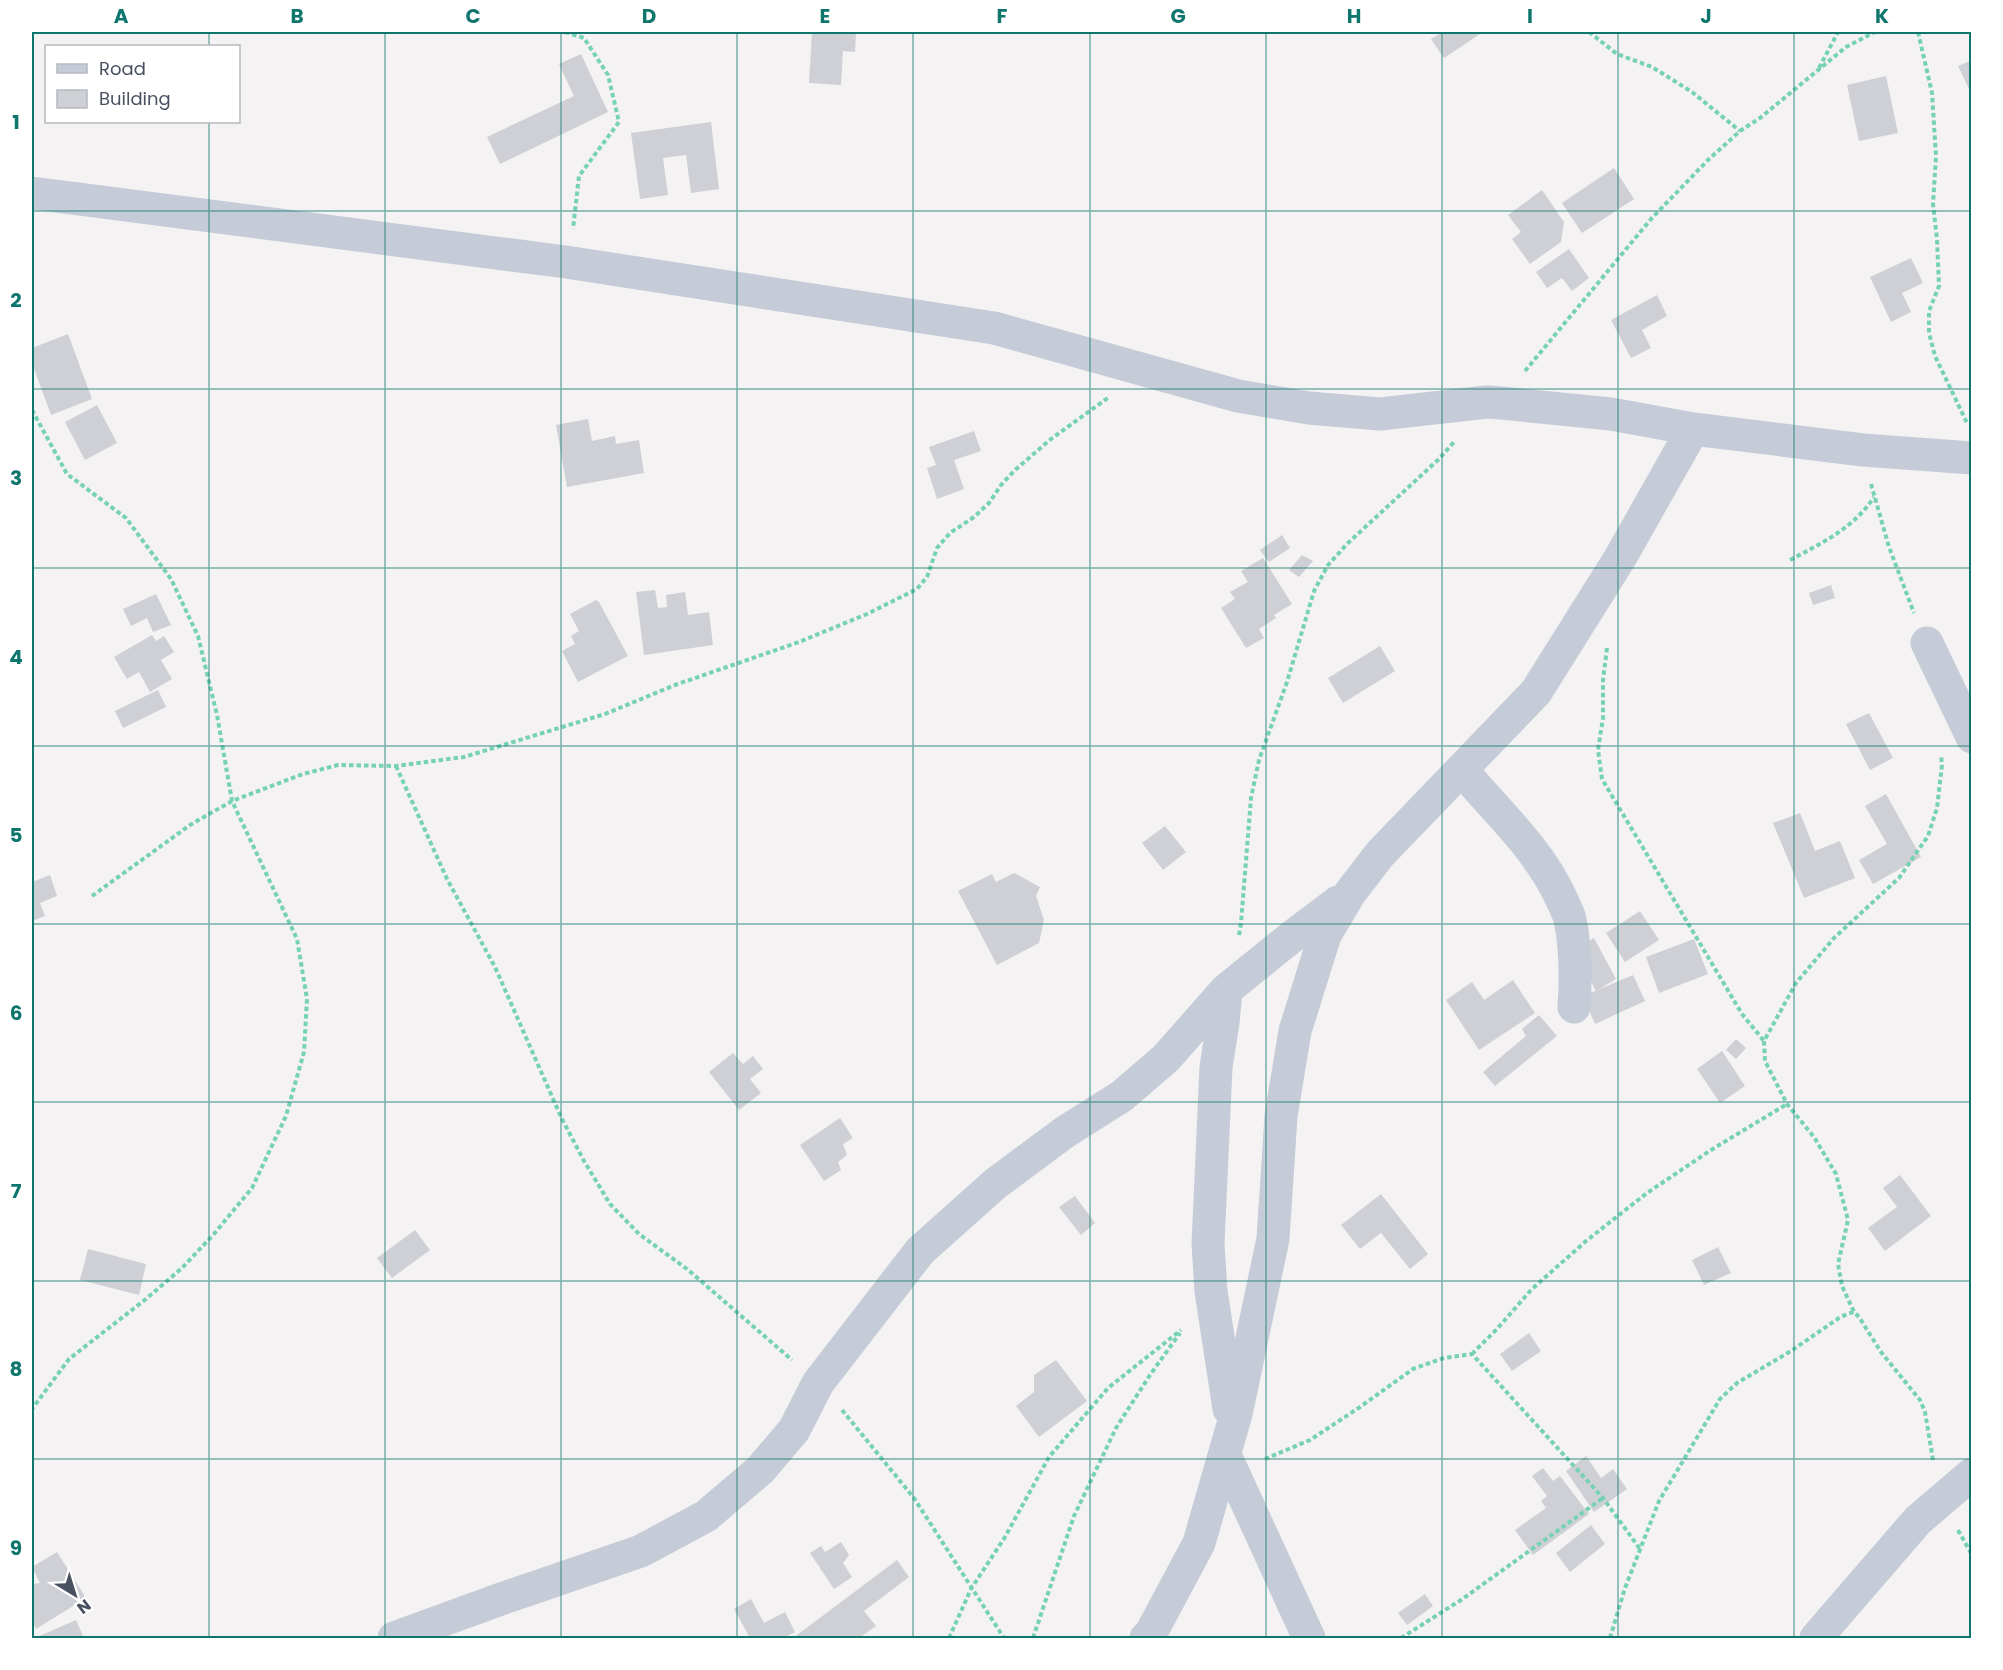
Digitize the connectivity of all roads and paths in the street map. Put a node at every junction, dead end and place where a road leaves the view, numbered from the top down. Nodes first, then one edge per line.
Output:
1 (565, 32) edge
2 (1589, 32) edge
3 (1839, 32) edge
4 (1875, 32) edge
5 (1918, 32) edge
6 (1818, 70) junction
7 (1740, 131) junction
8 (32, 193) edge
9 (566, 262) junction
10 (1141, 369) junction
11 (1494, 403) junction
12 (32, 410) edge
13 (1693, 429) junction
14 (1971, 432) edge
15 (1863, 450) junction
16 (1971, 458) edge
17 (1874, 497) junction
18 (1790, 560) dead end
19 (1927, 644) joint
20 (1607, 647) dead end
21 (1971, 738) edge
22 (1940, 746) dead end
23 (396, 766) junction
24 (1462, 770) junction
25 (232, 801) junction
26 (1350, 893) junction
27 (92, 896) dead end
28 (1226, 990) junction
29 (1574, 1007) dead end
30 (1764, 1041) junction
31 (1787, 1104) junction
32 (1854, 1312) junction
33 (1472, 1354) junction
34 (818, 1383) junction
35 (32, 1409) edge
36 (1225, 1455) junction
37 (1934, 1466) dead end
38 (1971, 1474) edge
39 (1603, 1498) junction
40 (1955, 1523) dead end
41 (1640, 1550) junction
42 (1971, 1555) edge
43 (971, 1589) junction
44 (394, 1638) edge
45 (948, 1638) edge
46 (1004, 1638) edge
47 (1033, 1638) edge
48 (1146, 1638) edge
49 (1309, 1638) edge
50 (1401, 1638) edge
51 (1611, 1638) edge
52 (1816, 1638) edge

1 - 9 path
2 - 7 path
3 - 6 path
4 - 6 path
5 - 14 path
6 - 7 path
7 - 11 path
8 - 9 street
9 - 10 street
10 - 11 street
10 - 23 path
11 - 13 street
11 - 28 path
12 - 25 path
13 - 15 street
13 - 24 street
15 - 16 street
15 - 17 path
17 - 18 path
17 - 19 path
19 - 21 street
20 - 30 path
22 - 30 path
23 - 25 path
23 - 34 path
24 - 26 street
24 - 29 street
25 - 27 path
25 - 35 path
26 - 28 street
26 - 36 street
28 - 34 street
28 - 36 street
30 - 31 path
31 - 32 path
31 - 33 path
32 - 37 path
32 - 41 path
33 - 36 path
33 - 39 path
34 - 43 path
34 - 44 street
36 - 48 street
36 - 49 street
38 - 52 street
39 - 41 path
39 - 50 path
40 - 42 path
41 - 51 path
43 - 45 path
43 - 46 path
43 - 47 path

